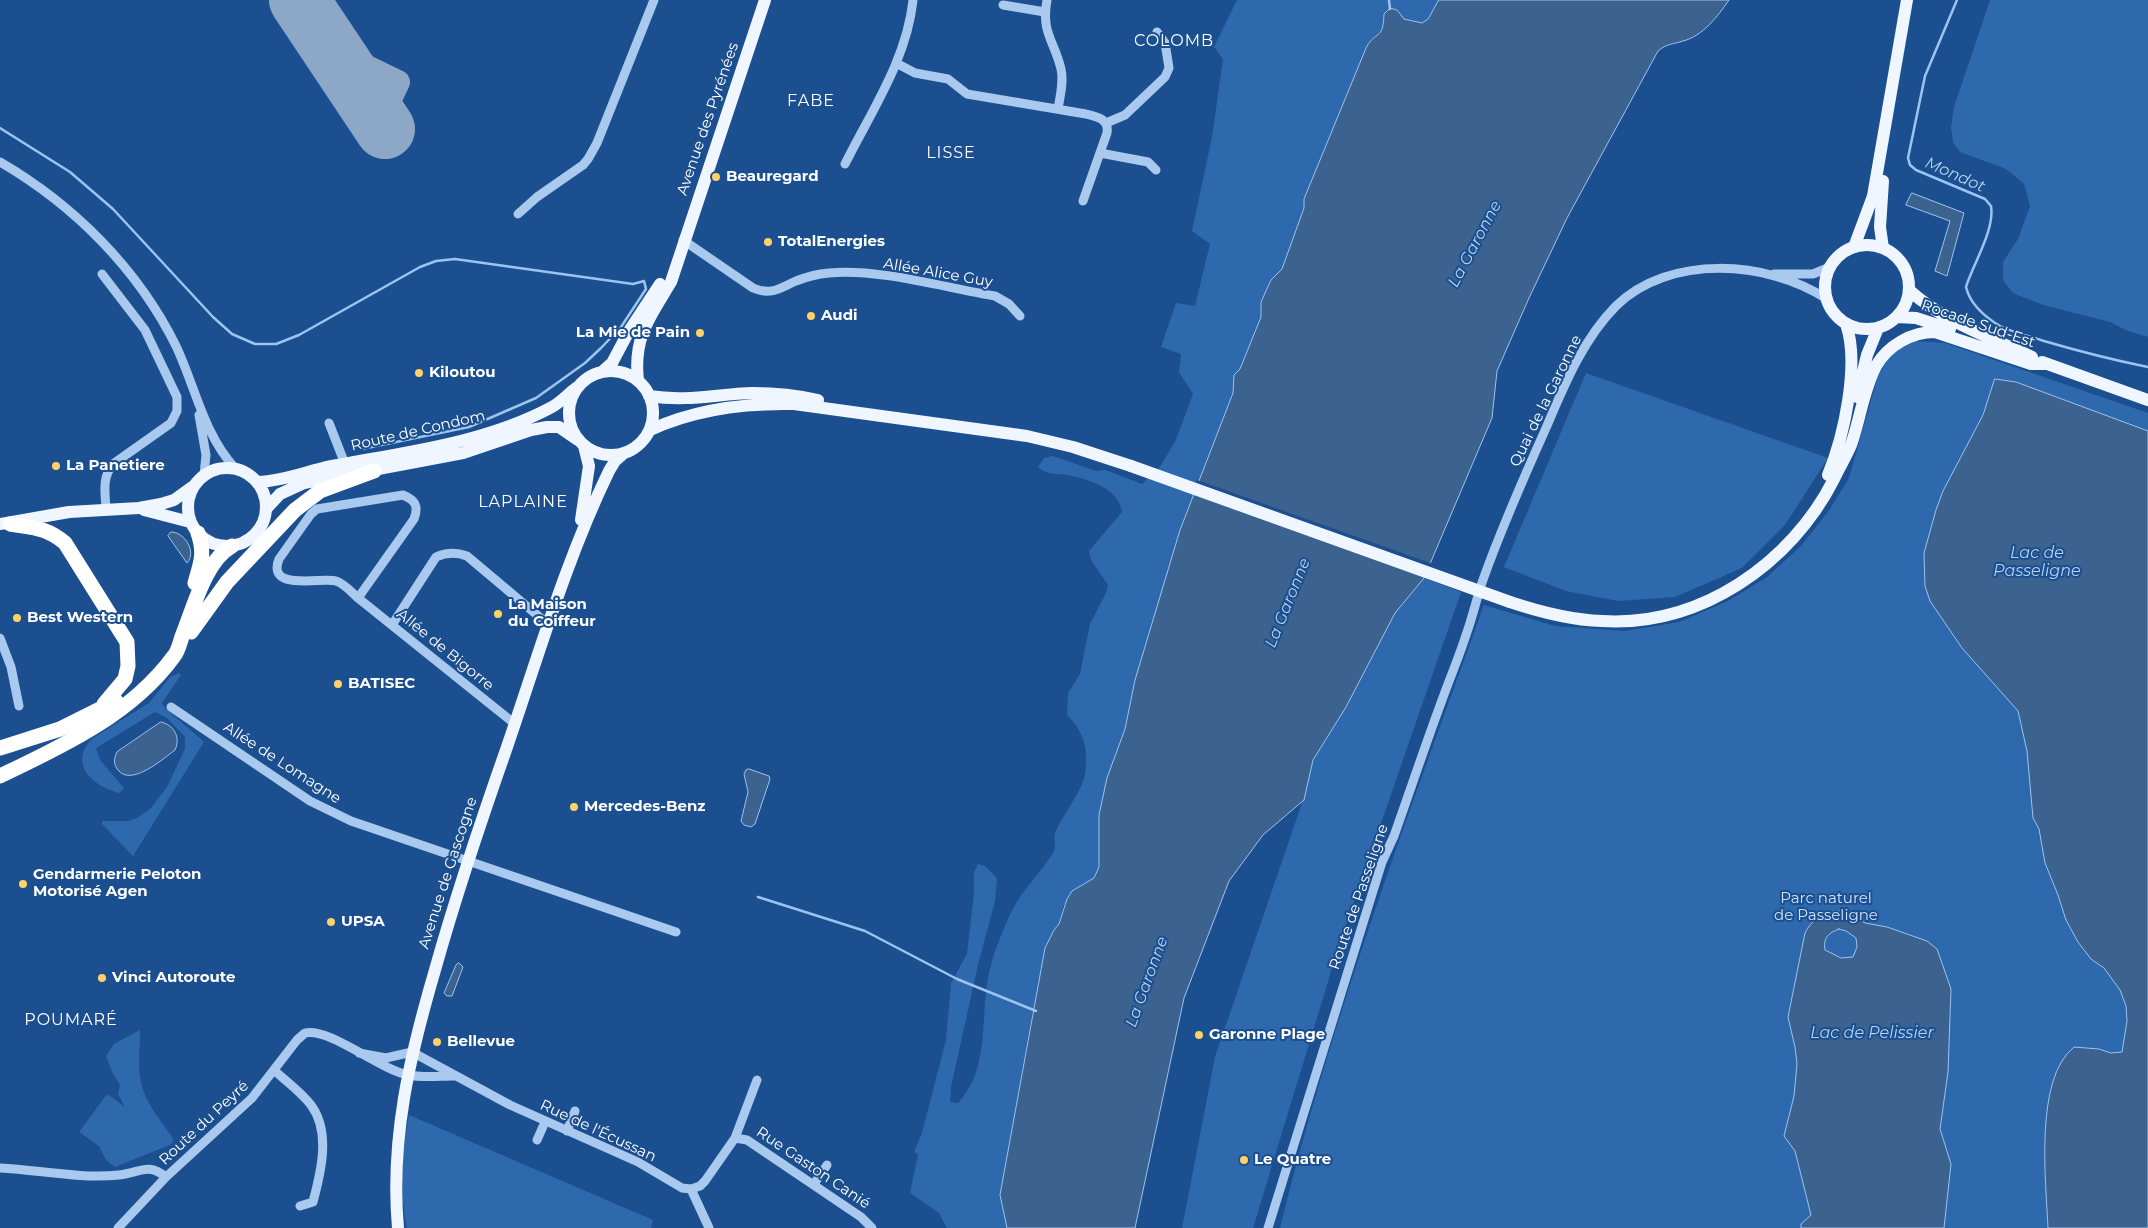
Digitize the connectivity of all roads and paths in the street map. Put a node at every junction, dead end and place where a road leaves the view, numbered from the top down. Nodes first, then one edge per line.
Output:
1 (654, 0) edge
2 (765, 0) edge
3 (913, 0) edge
4 (1047, 0) edge
5 (1907, 0) edge
6 (1913, 0) edge
7 (1003, 5) dead end
8 (1045, 12) junction
9 (1157, 32) dead end
10 (896, 63) junction
11 (1058, 109) junction
12 (1106, 124) junction
13 (1100, 153) junction
14 (0, 162) edge
15 (846, 164) dead end
16 (1156, 170) dead end
17 (1083, 201) dead end
18 (518, 214) dead end
19 (682, 244) junction
20 (1854, 248) junction
21 (1883, 248) junction
22 (1830, 267) junction
23 (102, 274) dead end
24 (1766, 274) junction
25 (1909, 290) junction
26 (1827, 299) junction
27 (1020, 316) dead end
28 (1897, 317) junction
29 (1846, 324) junction
30 (1878, 328) junction
31 (2048, 364) junction
32 (603, 371) junction
33 (638, 380) junction
34 (192, 385) junction
35 (576, 388) junction
36 (649, 396) junction
37 (2148, 400) edge
38 (329, 423) dead end
39 (650, 430) junction
40 (581, 443) junction
41 (624, 453) junction
42 (345, 464) junction
43 (1131, 464) junction
44 (235, 468) junction
45 (374, 471) junction
46 (204, 475) junction
47 (1833, 481) junction
48 (258, 482) junction
49 (192, 487) junction
50 (139, 508) junction
51 (267, 508) junction
52 (106, 509) junction
53 (6, 523) edge
54 (194, 528) junction
55 (579, 537) junction
56 (232, 546) junction
57 (1484, 578) joint
58 (358, 598) junction
59 (1511, 599) junction
60 (392, 625) junction
61 (549, 625) junction
62 (0, 638) edge
63 (176, 654) junction
64 (19, 706) dead end
65 (171, 707) dead end
66 (93, 714) junction
67 (515, 724) junction
68 (0, 748) edge
69 (0, 776) edge
70 (468, 860) junction
71 (676, 932) dead end
72 (412, 1052) junction
73 (359, 1053) junction
74 (275, 1070) junction
75 (408, 1075) junction
76 (457, 1076) junction
77 (757, 1080) dead end
78 (576, 1111) dead end
79 (544, 1122) junction
80 (567, 1132) junction
81 (735, 1138) junction
82 (537, 1140) dead end
83 (826, 1165) dead end
84 (0, 1168) edge
85 (166, 1177) junction
86 (814, 1184) junction
87 (691, 1189) junction
88 (300, 1206) dead end
89 (710, 1227) edge
90 (118, 1228) edge
91 (398, 1228) edge
92 (872, 1228) edge
93 (1268, 1228) edge

1 - 18 street
2 - 19 main road, Avenue des Pyrénées
3 - 10 street
4 - 8 street
5 - 20 main road
6 - 21 main road
7 - 8 street
8 - 11 street
9 - 12 street
10 - 11 street
10 - 15 street
11 - 12 street
12 - 13 street
13 - 16 street
13 - 17 street
14 - 34 street
19 - 27 street, Allée Alice Guy
19 - 32 main road, Avenue des Pyrénées
19 - 33 main road, Avenue des Pyrénées
20 - 21 main road
20 - 22 main road
21 - 25 main road
22 - 24 street, Quai de la Garonne
22 - 26 main road
23 - 52 street
24 - 26 street, Quai de la Garonne
24 - 57 street, Quai de la Garonne
25 - 28 main road
25 - 31 main road, Rocade Sud-Est
26 - 29 main road
28 - 30 main road
28 - 31 main road, Rocade Sud-Est
29 - 30 main road
29 - 59 main road
30 - 47 main road
31 - 37 main road, Rocade Sud-Est
31 - 47 main road
32 - 33 main road
32 - 35 main road
33 - 36 main road
34 - 44 street
34 - 46 street
35 - 40 main road
35 - 42 main road, Route de Condom
36 - 39 main road
36 - 43 main road
38 - 42 street
39 - 41 main road
39 - 43 main road
40 - 41 main road
40 - 45 main road, Route de Condom
40 - 55 main road, Avenue de Gascogne
41 - 55 main road, Avenue de Gascogne
42 - 48 main road, Route de Condom
43 - 59 main road, bridge
44 - 46 main road
44 - 48 main road
45 - 51 main road, Route de Condom
45 - 63 highway
46 - 49 main road
47 - 59 main road
48 - 51 main road
49 - 50 main road
49 - 54 main road
50 - 52 main road
50 - 54 main road
51 - 56 main road
52 - 53 main road
53 - 66 highway
54 - 56 main road
54 - 66 highway
55 - 61 main road, Avenue de Gascogne
56 - 63 highway
57 - 93 street, Route de Passeligne
58 - 58 street, Allée de Bigorre
58 - 60 street, Allée de Bigorre
60 - 61 street
60 - 67 street, Allée de Bigorre
61 - 67 main road, Avenue de Gascogne
62 - 64 street
63 - 69 highway
65 - 70 street, Allée de Lomagne
66 - 68 highway
67 - 70 main road, Avenue de Gascogne
70 - 71 street, Allée de Lomagne
70 - 72 main road, Avenue de Gascogne
72 - 73 street, Route du Peyré
72 - 75 main road, Avenue de Gascogne
72 - 76 street, Rue de l'Écussan
73 - 74 street, Route du Peyré
73 - 75 street, Route du Peyré
74 - 85 street, Route du Peyré
74 - 88 street
75 - 76 street, Rue de l'Écussan
75 - 91 main road, Avenue de Gascogne
76 - 79 street, Rue de l'Écussan
77 - 81 street
78 - 80 street
79 - 80 street, Rue de l'Écussan
79 - 82 street
80 - 87 street, Rue de l'Écussan
81 - 86 street, Rue Gaston Canié
81 - 87 street
83 - 86 street
84 - 85 street
85 - 90 street, Route du Peyré
86 - 92 street, Rue Gaston Canié
87 - 89 street

